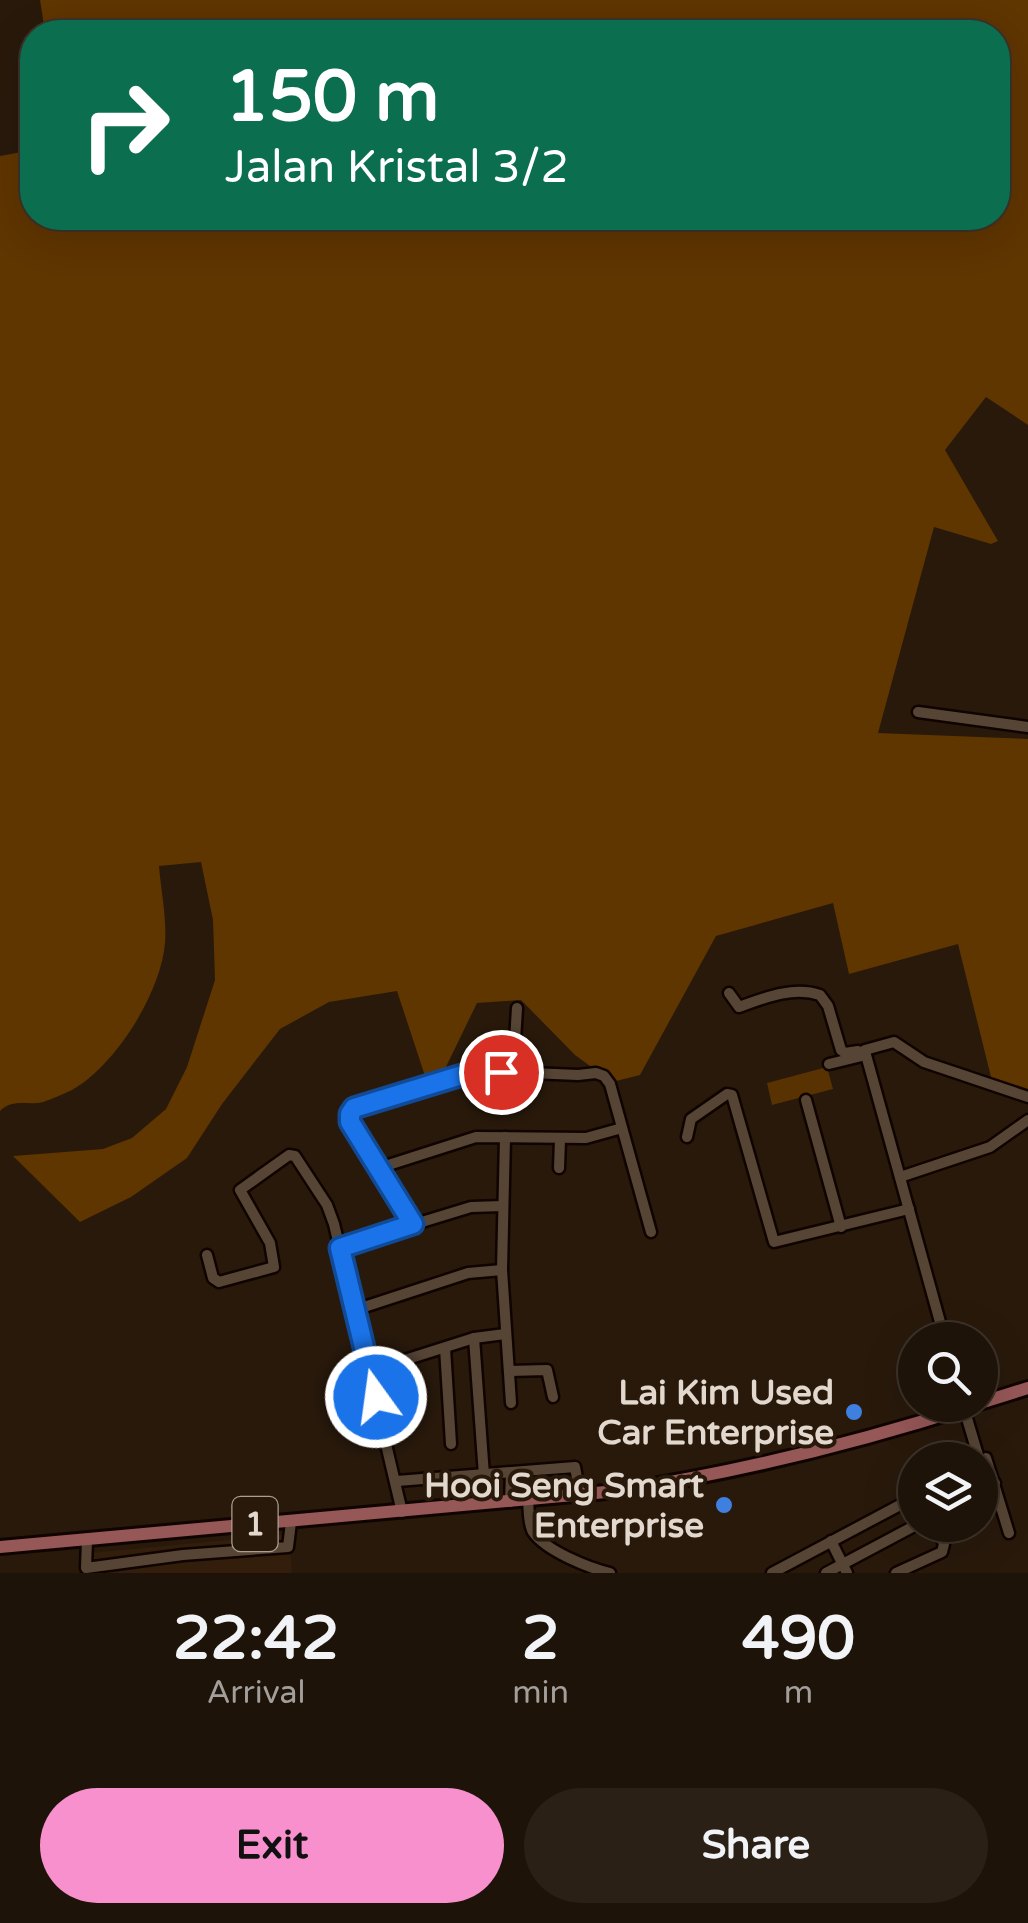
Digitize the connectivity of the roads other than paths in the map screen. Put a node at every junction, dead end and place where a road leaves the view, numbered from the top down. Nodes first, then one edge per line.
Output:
1 (918, 712) dead end
2 (1028, 727) edge
3 (729, 993) dead end
4 (517, 1008) dead end
5 (865, 1052) junction
6 (829, 1064) dead end
7 (513, 1073) junction
8 (1028, 1098) edge
9 (806, 1100) dead end
10 (1028, 1120) edge
11 (622, 1128) junction
12 (505, 1137) junction
13 (688, 1137) dead end
14 (560, 1139) junction
15 (378, 1168) junction
16 (558, 1168) dead end
17 (900, 1177) junction
18 (503, 1206) junction
19 (908, 1209) junction
20 (413, 1224) junction
21 (841, 1227) junction
22 (651, 1232) dead end
23 (340, 1248) junction
24 (207, 1255) dead end
25 (502, 1270) junction
26 (355, 1310) junction
27 (940, 1322) edge
28 (506, 1334) junction
29 (474, 1338) junction
30 (445, 1348) junction
31 (370, 1370) junction
32 (509, 1371) junction
33 (1028, 1388) edge
34 (554, 1397) dead end
35 (998, 1397) edge
36 (511, 1403) dead end
37 (913, 1422) edge
38 (451, 1444) dead end
39 (511, 1473) junction
40 (484, 1476) junction
41 (397, 1480) junction
42 (998, 1493) edge
43 (580, 1495) junction
44 (528, 1500) junction
45 (510, 1502) junction
46 (898, 1506) edge
47 (402, 1512) junction
48 (291, 1522) junction
49 (1010, 1533) dead end
50 (898, 1536) edge
51 (87, 1540) junction
52 (831, 1541) junction
53 (943, 1542) edge
54 (0, 1547) edge
55 (845, 1569) edge
56 (902, 1572) edge
57 (610, 1573) edge
58 (772, 1573) edge
59 (826, 1573) edge

1 - 2 street
3 - 5 street
4 - 7 street
5 - 6 street
5 - 8 street
5 - 17 street
7 - 11 street
7 - 15 street
9 - 21 street
10 - 17 street
11 - 14 street
11 - 22 street
12 - 14 street
12 - 15 street
12 - 18 street
13 - 21 street
14 - 16 street
15 - 20 street
17 - 19 street
18 - 20 street
18 - 25 street
19 - 21 street
19 - 27 street
20 - 23 street
23 - 24 street
23 - 26 street
25 - 26 street
25 - 28 street
26 - 31 street
28 - 29 street
28 - 32 street
29 - 30 street
29 - 40 street
30 - 31 street
30 - 38 street
31 - 41 street
32 - 34 street
32 - 36 street
33 - 35 main road, 1
37 - 43 main road, 1
39 - 40 street
39 - 43 street
39 - 45 street
40 - 41 street
41 - 47 street
42 - 49 street
43 - 44 main road, 1
44 - 45 main road, 1
44 - 57 street
45 - 47 main road, 1
46 - 52 street
47 - 48 main road, 1
48 - 51 main road, 1
48 - 51 street
50 - 55 street
51 - 54 main road, 1
52 - 55 street
52 - 58 street
53 - 56 street
55 - 59 street

